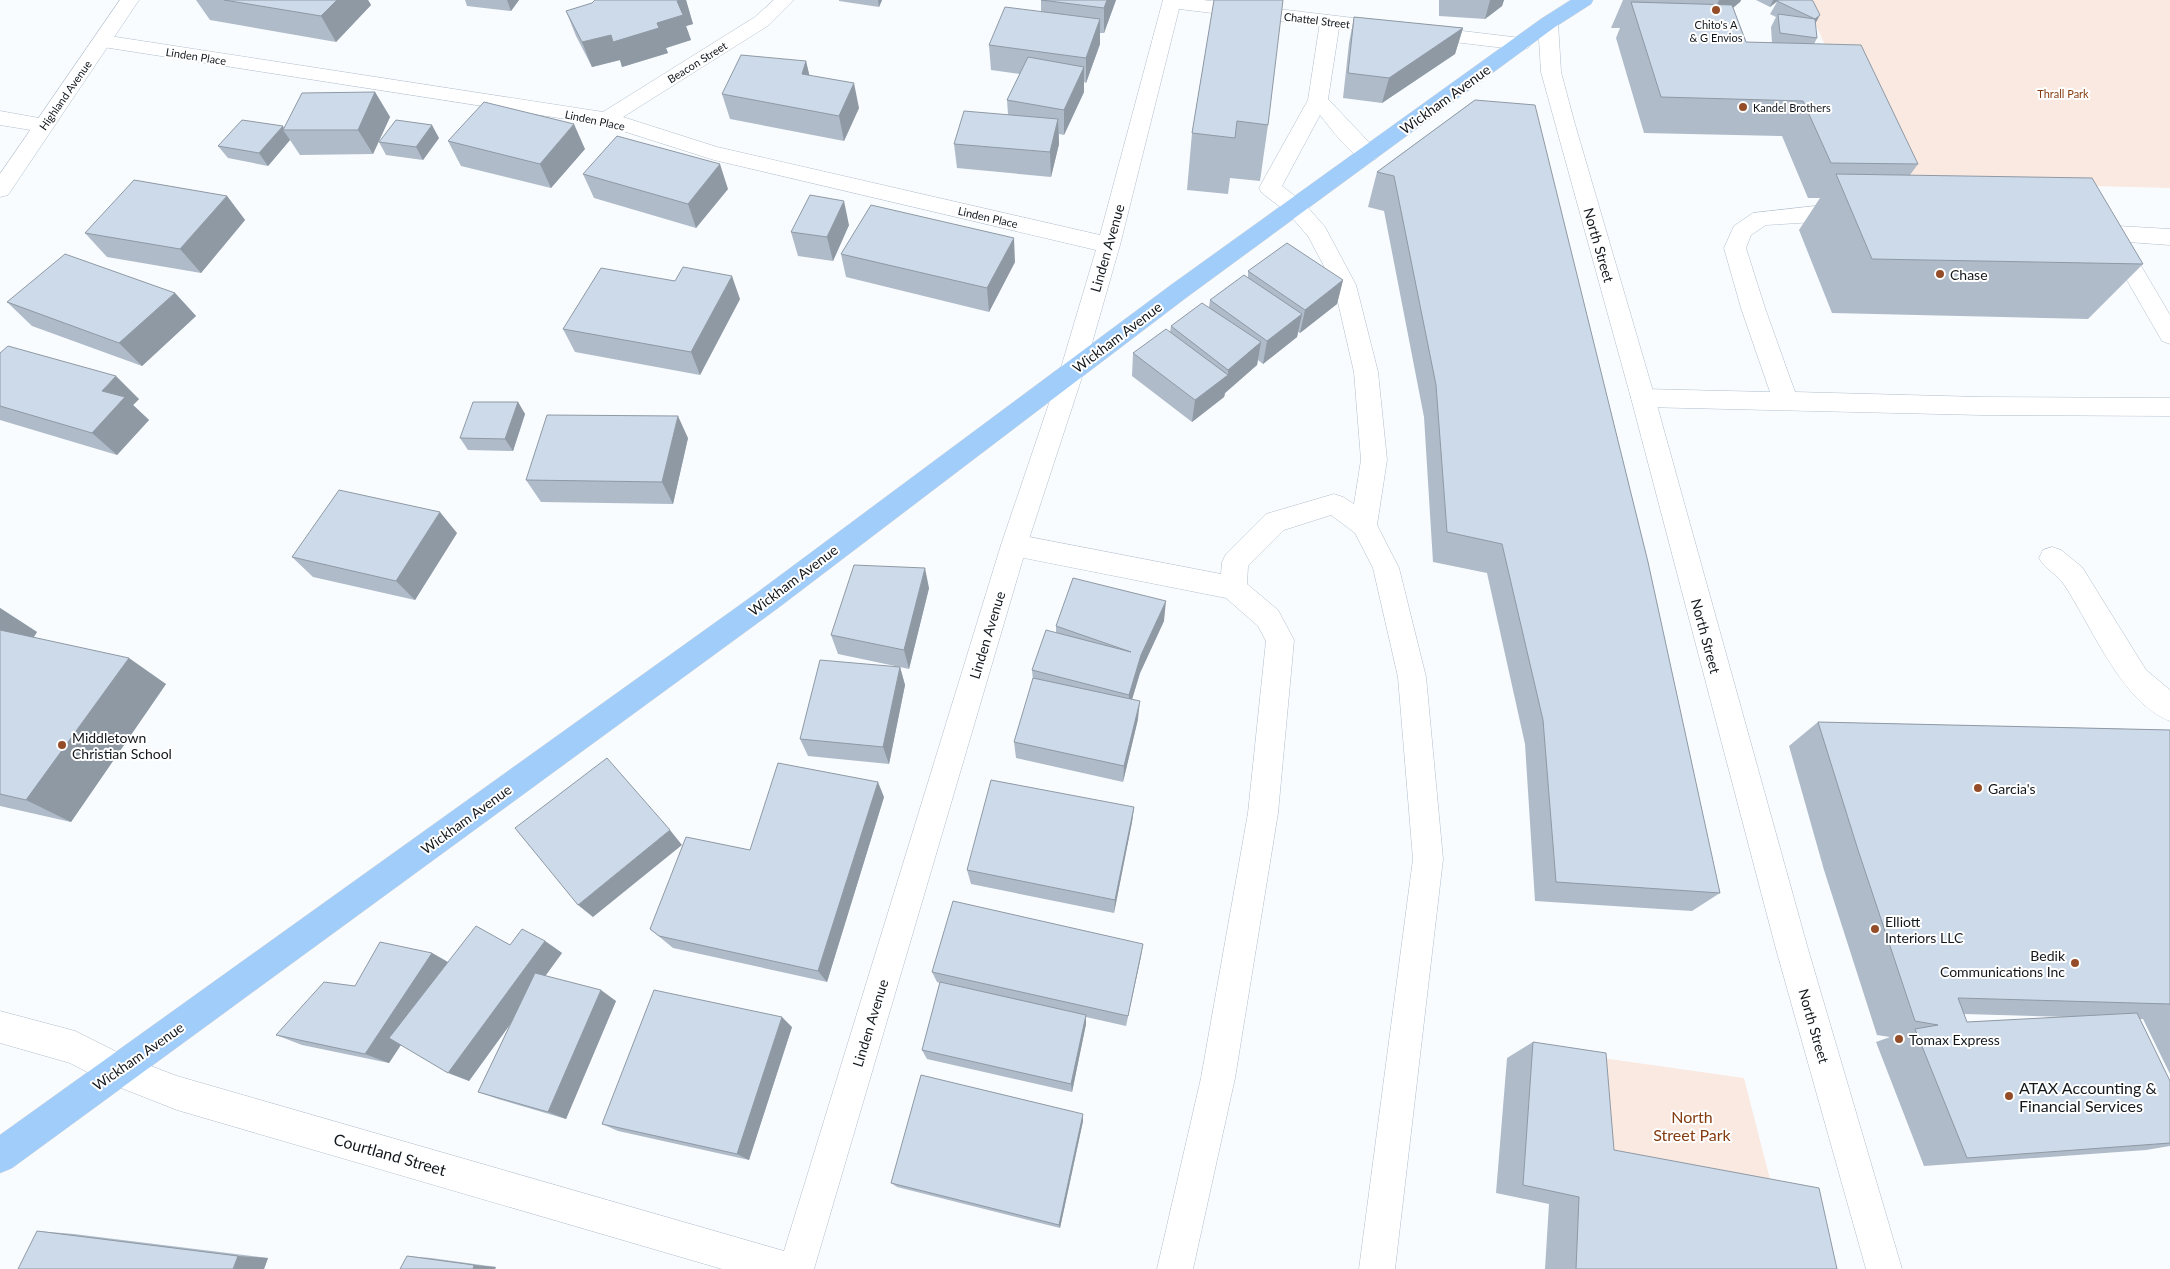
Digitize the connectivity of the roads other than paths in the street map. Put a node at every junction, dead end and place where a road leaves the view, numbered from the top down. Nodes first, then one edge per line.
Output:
1 (130, 0) edge
2 (785, 0) edge
3 (1584, 0) edge
4 (1172, 1) edge
5 (1546, 12) edge
6 (1330, 22) junction
7 (103, 41) junction
8 (1521, 44) junction
9 (1318, 100) junction
10 (0, 118) edge
11 (606, 119) junction
12 (43, 125) junction
13 (1369, 154) junction
14 (0, 190) edge
15 (1295, 207) junction
16 (1863, 216) edge
17 (2170, 237) edge
18 (1109, 246) junction
19 (2170, 335) edge
20 (1072, 371) junction
21 (1643, 398) junction
22 (1786, 402) junction
23 (2170, 407) edge
24 (1364, 525) junction
25 (1014, 545) junction
26 (2052, 558) dead end
27 (1233, 588) junction
28 (2170, 708) edge
29 (0, 1027) edge
30 (118, 1070) junction
31 (0, 1156) edge
32 (784, 1269) edge
33 (796, 1269) edge
34 (1175, 1269) edge
35 (1377, 1269) edge
36 (1884, 1269) edge

1 - 7 street, Highland Avenue
2 - 11 street, Beacon Street
3 - 5 main road, Wickham Avenue
4 - 6 street, Chattel Street
4 - 18 street, Linden Avenue
5 - 8 main road, Wickham Avenue
5 - 21 street, North Street
6 - 8 street, Chattel Street
6 - 9 street
7 - 11 street, Linden Place
7 - 12 street, Highland Avenue
8 - 13 main road, Wickham Avenue
9 - 13 street
9 - 15 street
10 - 12 street
11 - 18 street, Linden Place
12 - 14 street, Highland Avenue
13 - 15 main road, Wickham Avenue
15 - 20 main road, Wickham Avenue
15 - 24 street
16 - 22 street
17 - 19 street
18 - 20 street, Linden Avenue
20 - 25 street, Linden Avenue
20 - 30 main road, Wickham Avenue
21 - 22 street
21 - 36 street, North Street
22 - 23 street
24 - 27 street
24 - 35 street
25 - 27 street
25 - 33 street, Linden Avenue
26 - 28 street
27 - 34 street
29 - 30 street, Courtland Street
30 - 31 main road, Wickham Avenue
30 - 32 street, Courtland Street

